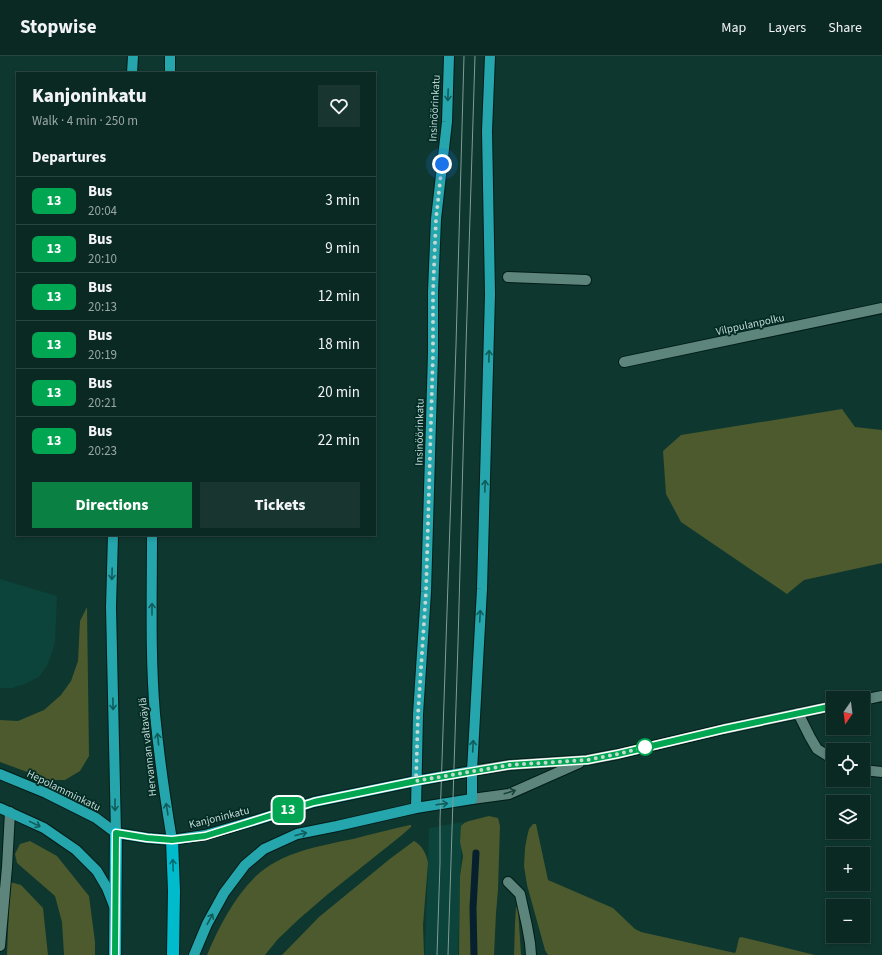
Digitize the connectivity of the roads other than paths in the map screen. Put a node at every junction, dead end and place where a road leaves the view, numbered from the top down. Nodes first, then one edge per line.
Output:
1 (133, 56) edge
2 (170, 56) edge
3 (449, 56) edge
4 (490, 56) edge
5 (132, 72) edge
6 (170, 72) edge
7 (508, 277) dead end
8 (586, 280) dead end
9 (882, 308) edge
10 (624, 362) dead end
11 (113, 536) edge
12 (152, 536) edge
13 (882, 696) edge
14 (870, 699) edge
15 (826, 707) edge
16 (798, 713) junction
17 (826, 755) edge
18 (587, 760) junction
19 (870, 771) edge
20 (472, 772) junction
21 (882, 772) edge
22 (0, 774) edge
23 (416, 781) junction
24 (472, 799) junction
25 (0, 808) edge
26 (416, 808) junction
27 (10, 812) junction
28 (116, 833) junction
29 (172, 840) junction
30 (508, 882) dead end
31 (115, 908) junction
32 (0, 947) edge
33 (1, 955) edge
34 (115, 955) edge
35 (173, 955) edge
36 (194, 955) edge
37 (531, 955) edge

1 - 5 main road
2 - 6 main road
3 -> 23 main road, Insinöörinkatu
20 -> 4 main road
7 - 8 street
9 - 10 street, Vilppulanpolku
11 -> 28 main road
29 -> 12 main road, Hervannan valtaväylä
13 - 14 street
15 - 16 street, Kanjoninkatu
16 - 17 street
16 - 18 street, Kanjoninkatu
18 - 20 street, Kanjoninkatu
24 -> 18 street, Kanjoninkatu
19 - 21 street
20 - 23 main road, Kanjoninkatu
20 - 24 main road
22 - 28 main road, Hepolamminkatu
23 - 26 main road, Insinöörinkatu
23 - 29 main road, Kanjoninkatu
26 -> 24 main road, Kanjoninkatu
25 - 27 main road
36 -> 26 main road, Kanjoninkatu
27 -> 31 main road
27 - 32 street
28 - 29 main road, Kanjoninkatu
28 - 31 highway
35 -> 29 highway, Hervannan valtaväylä
30 - 37 street
31 - 34 highway
32 - 33 street

